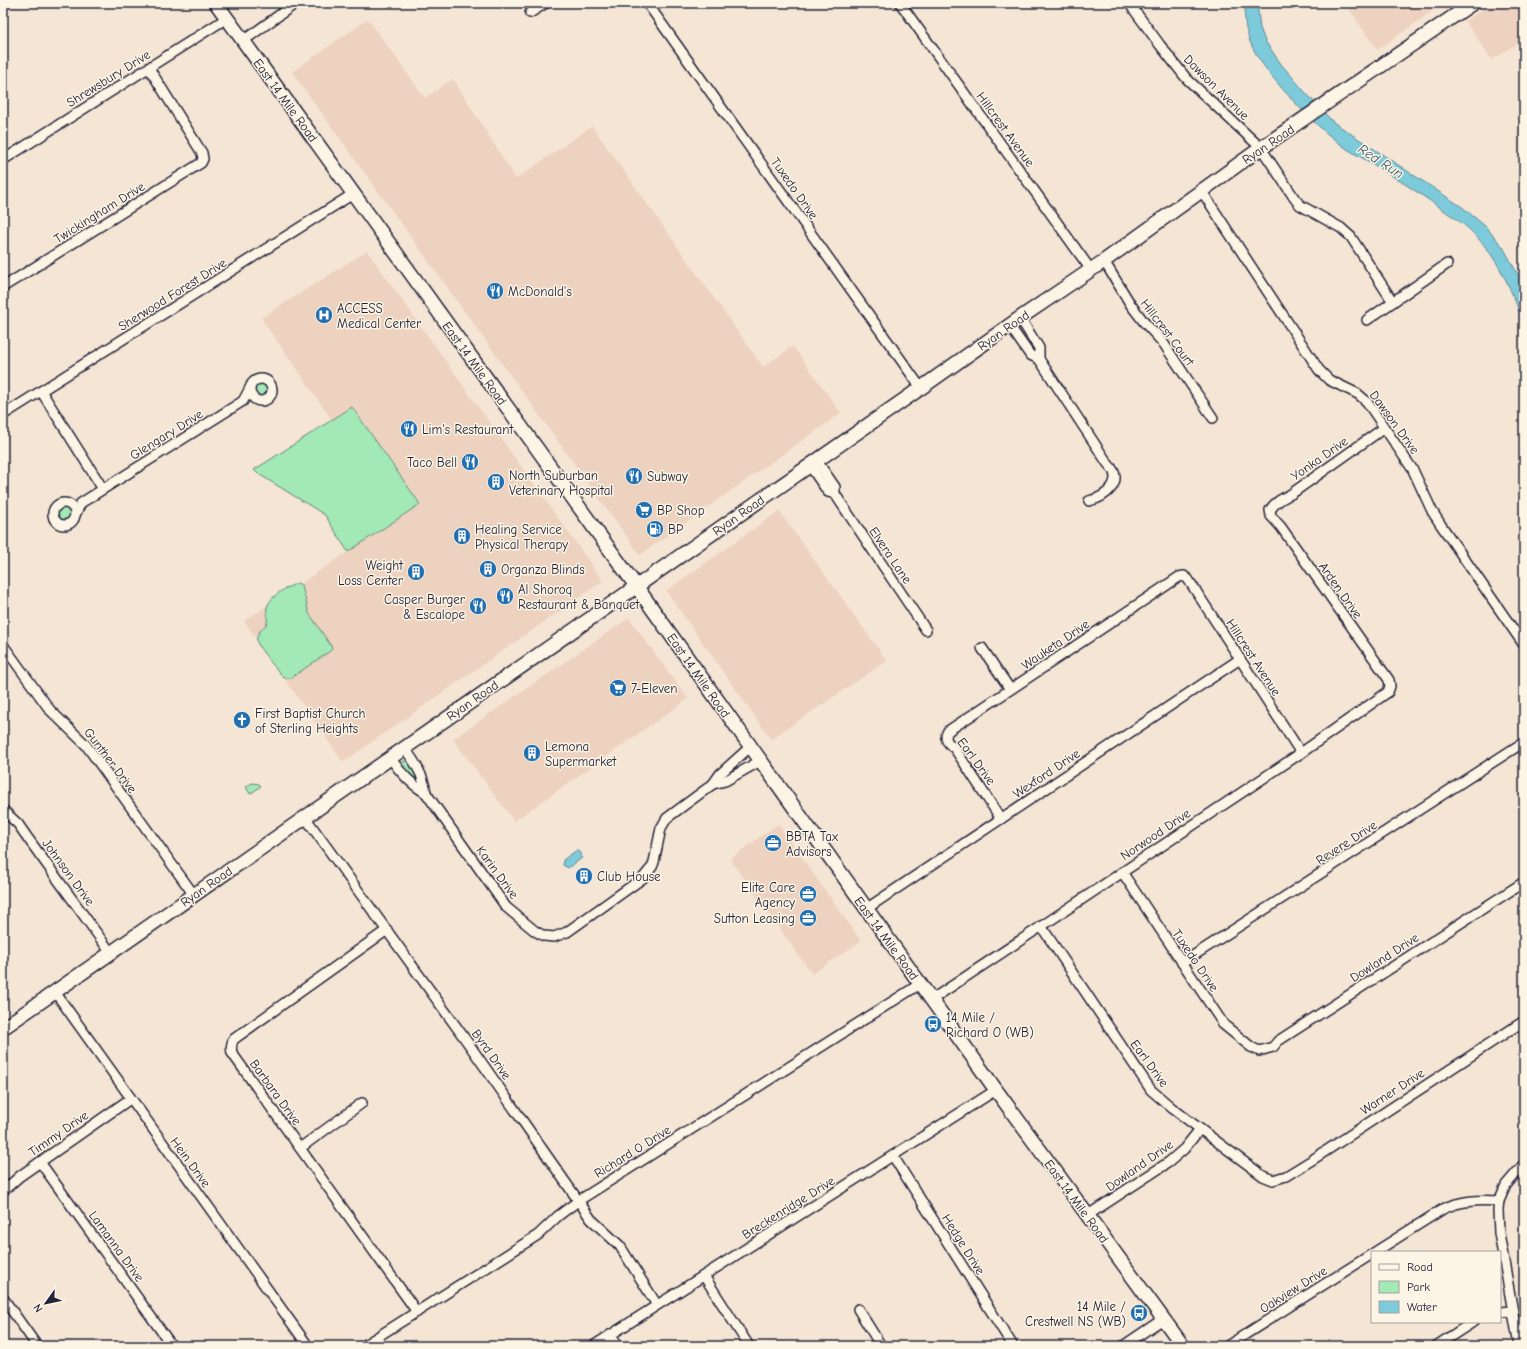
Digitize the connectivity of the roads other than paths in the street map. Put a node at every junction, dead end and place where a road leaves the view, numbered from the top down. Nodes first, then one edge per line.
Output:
1 (216, 3) edge
2 (296, 3) edge
3 (546, 3) edge
4 (647, 3) edge
5 (900, 3) edge
6 (1129, 3) edge
7 (1473, 3) edge
8 (530, 13) dead end
9 (227, 18) junction
10 (243, 41) junction
11 (148, 68) junction
12 (1261, 148) junction
13 (3, 160) edge
14 (1201, 190) junction
15 (354, 194) junction
16 (1104, 261) junction
17 (1447, 264) dead end
18 (1091, 270) junction
19 (3, 288) edge
20 (1393, 302) junction
21 (1367, 320) dead end
22 (1014, 321) junction
23 (250, 388) junction
24 (921, 388) junction
25 (41, 391) junction
26 (258, 400) junction
27 (243, 401) junction
28 (3, 414) edge
29 (1213, 418) dead end
30 (1384, 428) junction
31 (813, 463) junction
32 (103, 489) junction
33 (1089, 501) dead end
34 (68, 503) junction
35 (81, 503) junction
36 (1270, 510) joint
37 (75, 515) junction
38 (1184, 576) joint
39 (636, 586) junction
40 (926, 630) dead end
41 (3, 645) edge
42 (1524, 645) edge
43 (982, 648) dead end
44 (1240, 659) junction
45 (1390, 686) joint
46 (1010, 689) junction
47 (945, 738) joint
48 (1524, 742) edge
49 (750, 747) junction
50 (404, 748) junction
51 (1301, 753) junction
52 (390, 757) junction
53 (760, 761) junction
54 (713, 784) junction
55 (426, 793) junction
56 (3, 810) edge
57 (305, 817) junction
58 (1001, 819) junction
59 (1122, 872) junction
60 (1524, 882) edge
61 (194, 894) junction
62 (866, 909) junction
63 (1041, 926) junction
64 (387, 930) junction
65 (111, 953) junction
66 (1182, 963) junction
67 (920, 984) junction
68 (55, 992) junction
69 (931, 1000) junction
70 (1524, 1021) edge
71 (3, 1028) edge
72 (1259, 1051) joint
73 (996, 1090) junction
74 (130, 1099) junction
75 (362, 1103) dead end
76 (1200, 1130) junction
77 (300, 1148) junction
78 (893, 1156) junction
79 (40, 1162) junction
80 (1524, 1164) edge
81 (1273, 1180) joint
82 (3, 1191) edge
83 (578, 1201) junction
84 (1499, 1201) junction
85 (1088, 1215) junction
86 (1377, 1251) edge
87 (1371, 1255) edge
88 (704, 1276) junction
89 (3, 1298) edge
90 (657, 1305) junction
91 (858, 1309) dead end
92 (1513, 1311) junction
93 (417, 1312) junction
94 (1501, 1312) edge
95 (1163, 1319) junction
96 (1471, 1323) edge
97 (610, 1335) junction
98 (37, 1346) edge
99 (172, 1346) edge
100 (308, 1346) edge
101 (363, 1346) edge
102 (593, 1346) edge
103 (618, 1346) edge
104 (749, 1346) edge
105 (881, 1346) edge
106 (1013, 1346) edge
107 (1123, 1346) edge
108 (1183, 1346) edge
109 (1227, 1346) edge
110 (1436, 1346) edge
111 (1519, 1346) edge

1 - 9 main road, East 14 Mile Road
2 - 10 street
3 - 8 street
4 - 24 street, Tuxedo Drive
5 - 18 street, Hillcrest Avenue
6 - 12 street, Dawson Avenue
7 - 12 main road, Ryan Road
9 - 10 main road, East 14 Mile Road
9 - 11 street, Shrewsbury Drive
10 - 15 main road, East 14 Mile Road
11 - 13 street, Shrewsbury Drive
11 - 19 street, Twickingham Drive
12 - 14 main road, Ryan Road
12 - 20 street, Dawson Avenue
14 - 16 main road, Ryan Road
14 - 30 street, Dawson Drive
15 - 25 street, Sherwood Forest Drive
15 - 39 main road, East 14 Mile Road
16 - 18 main road, Ryan Road
16 - 29 street, Hillcrest Court
17 - 20 street
18 - 22 main road, Ryan Road
20 - 21 street
22 - 24 main road, Ryan Road
22 - 33 street
23 - 26 street
23 - 26 street
23 - 27 street, Glengary Drive
24 - 31 main road, Ryan Road
25 - 28 street, Sherwood Forest Drive
25 - 32 street
26 - 27 street, Glengary Drive
27 - 32 street, Glengary Drive
30 - 36 street, Yonka Drive
30 - 42 street, Dawson Drive
31 - 39 main road, Ryan Road
31 - 40 street, Elvera Lane
32 - 35 street, Glengary Drive
34 - 35 street
34 - 37 street
34 - 37 street
35 - 37 street
36 - 45 street, Arden Drive
38 - 44 street, Hillcrest Avenue
38 - 46 street, Wauketa Drive
39 - 49 main road, East 14 Mile Road
39 - 50 main road, Ryan Road
41 - 61 street, Gunther Drive
43 - 46 street
44 - 51 street, Hillcrest Avenue
44 - 58 street, Wexford Drive
45 - 51 street, Norwood Drive
46 - 47 street, Wauketa Drive
47 - 58 street, Earl Drive
48 - 66 street, Revere Drive
49 - 53 main road, East 14 Mile Road
49 - 54 street, Karin Drive
50 - 52 main road, Ryan Road
50 - 55 street, Karin Drive
51 - 59 street, Norwood Drive
52 - 55 street, Karin Drive
52 - 57 main road, Ryan Road
53 - 54 street, Karin Drive
53 - 62 main road, East 14 Mile Road
54 - 55 street, Karin Drive
56 - 65 street, Johnson Drive
57 - 61 main road, Ryan Road
57 - 64 street, Byrd Drive
58 - 62 street, Wexford Drive
59 - 63 street, Norwood Drive
59 - 66 street, Tuxedo Drive
60 - 72 street, Dowland Drive
61 - 65 main road, Ryan Road
62 - 67 main road, East 14 Mile Road
63 - 69 street, Norwood Drive
63 - 76 street, Earl Drive
64 - 77 street, Barbara Drive
64 - 83 street, Byrd Drive
65 - 68 main road, Ryan Road
66 - 72 street, Tuxedo Drive
67 - 69 main road, East 14 Mile Road
67 - 83 street, Richard O Drive
68 - 71 main road, Ryan Road
68 - 74 street, Hein Drive
69 - 73 main road, East 14 Mile Road
70 - 81 street, Warner Drive
73 - 78 street, Breckenridge Drive
73 - 85 main road, East 14 Mile Road
74 - 79 street, Timmy Drive
74 - 100 street, Hein Drive
75 - 77 street
76 - 81 street, Earl Drive
76 - 85 street, Dowland Drive
77 - 93 street, Barbara Drive
78 - 88 street, Breckenridge Drive
78 - 106 street, Hedge Drive
79 - 82 street, Timmy Drive
79 - 99 street, Lamanna Drive
80 - 84 street
83 - 90 street, Byrd Drive
83 - 93 street, Richard O Drive
84 - 86 street
84 - 92 street
85 - 95 main road, East 14 Mile Road
87 - 109 street, Oakview Drive
88 - 90 street, Breckenridge Drive
88 - 104 street
89 - 98 street
90 - 97 street, Breckenridge Drive
91 - 105 street
92 - 94 street
92 - 111 street
93 - 101 street, Richard O Drive
95 - 107 street
95 - 108 main road, East 14 Mile Road
96 - 110 street
97 - 102 street, Breckenridge Drive
97 - 103 street

